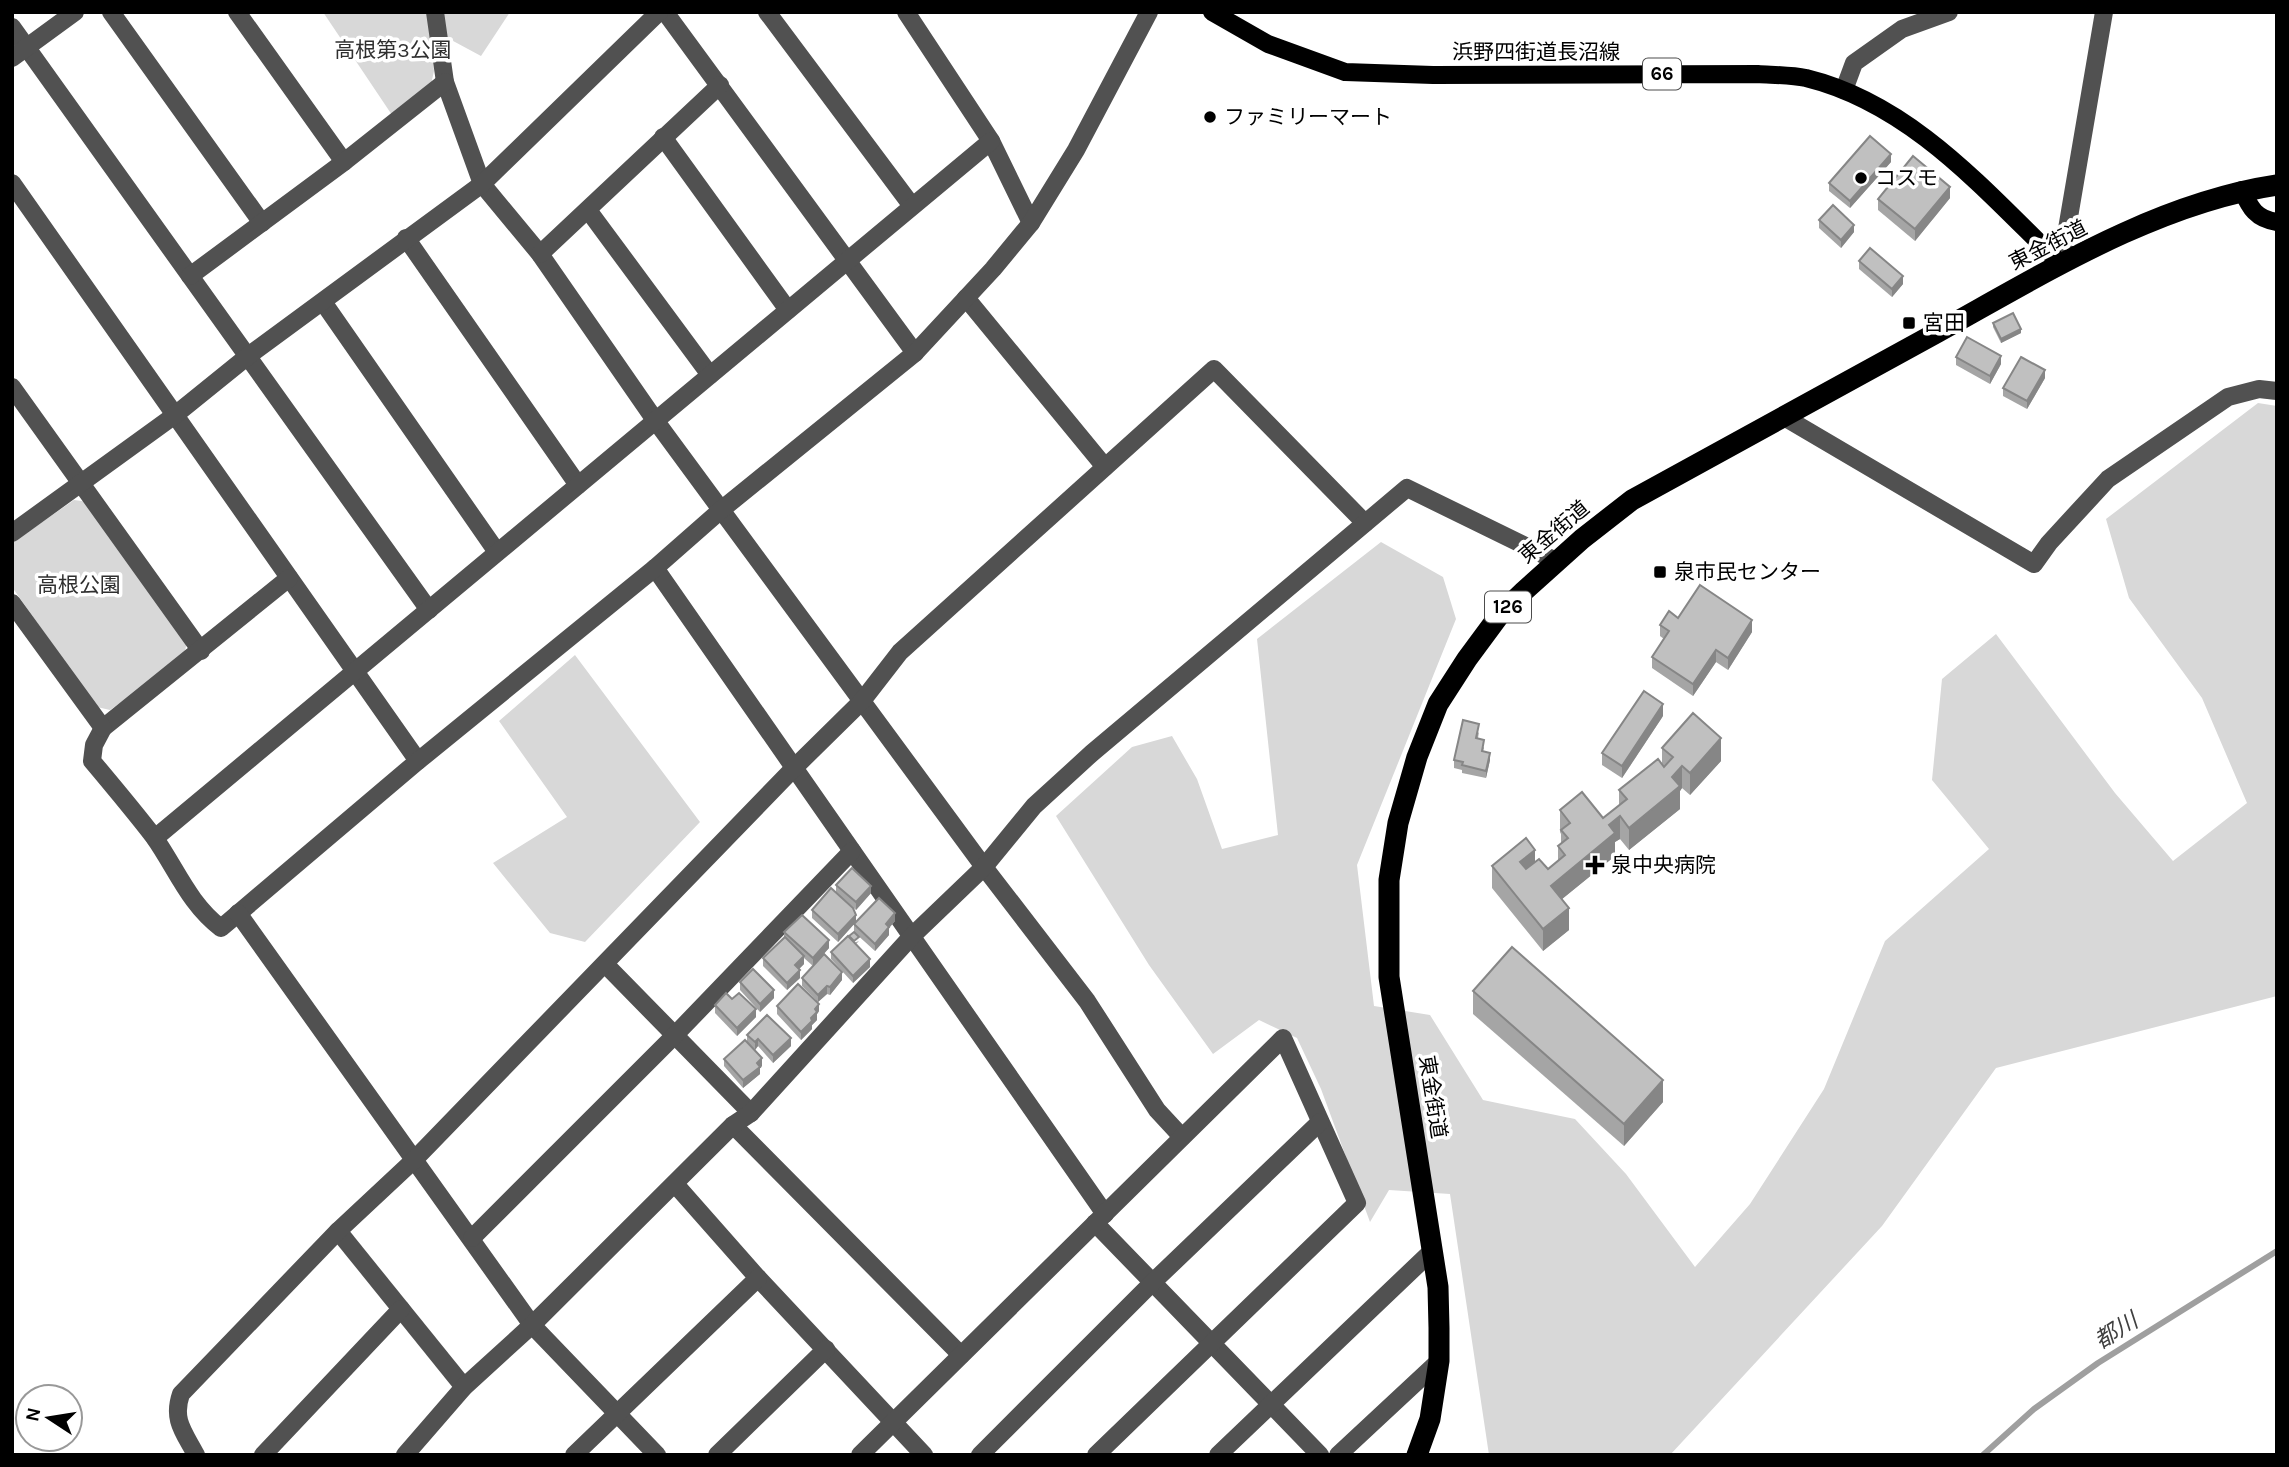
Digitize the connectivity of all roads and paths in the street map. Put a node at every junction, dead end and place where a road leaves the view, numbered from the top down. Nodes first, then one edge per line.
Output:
1 (75, 12) edge
2 (111, 12) edge
3 (237, 12) edge
4 (435, 12) edge
5 (659, 12) edge
6 (665, 12) edge
7 (766, 12) edge
8 (906, 12) edge
9 (1149, 12) edge
10 (1212, 12) edge
11 (1949, 12) edge
12 (2104, 12) edge
13 (12, 27) edge
14 (19, 52) edge
15 (445, 82) junction
16 (720, 85) junction
17 (1844, 90) junction
18 (663, 137) junction
19 (991, 141) junction
20 (344, 162) junction
21 (482, 184) junction
22 (2277, 185) edge
23 (2242, 190) junction
24 (15, 193) edge
25 (912, 206) junction
26 (588, 210) junction
27 (2277, 222) edge
28 (261, 223) junction
29 (1031, 223) junction
30 (406, 238) junction
31 (540, 254) junction
32 (846, 262) junction
33 (2061, 264) junction
34 (190, 276) junction
35 (966, 298) junction
36 (323, 302) junction
37 (788, 310) junction
38 (915, 353) junction
39 (248, 356) junction
40 (710, 375) junction
41 (12, 387) edge
42 (2277, 391) edge
43 (175, 415) junction
44 (1784, 417) junction
45 (655, 421) junction
46 (1105, 467) junction
47 (81, 482) junction
48 (578, 485) junction
49 (721, 510) junction
50 (1365, 523) junction
51 (12, 533) edge
52 (497, 552) junction
53 (1556, 561) junction
54 (655, 568) junction
55 (289, 578) junction
56 (12, 603) edge
57 (429, 610) junction
58 (201, 651) junction
59 (354, 672) junction
60 (862, 701) junction
61 (103, 728) junction
62 (418, 761) junction
63 (794, 768) junction
64 (155, 838) junction
65 (852, 851) junction
66 (984, 867) junction
67 (238, 913) junction
68 (911, 937) junction
69 (605, 964) junction
70 (674, 1036) junction
71 (751, 1113) junction
72 (1320, 1122) junction
73 (733, 1125) junction
74 (1182, 1137) junction
75 (414, 1160) junction
76 (675, 1184) junction
77 (1100, 1219) junction
78 (338, 1231) junction
79 (472, 1238) junction
80 (1432, 1251) junction
81 (758, 1278) junction
82 (1153, 1282) junction
83 (401, 1309) junction
84 (532, 1325) junction
85 (1212, 1344) junction
86 (826, 1349) junction
87 (961, 1355) junction
88 (1439, 1361) junction
89 (464, 1387) junction
90 (1270, 1404) junction
91 (618, 1413) junction
92 (894, 1421) junction
93 (196, 1455) edge
94 (263, 1455) edge
95 (405, 1455) edge
96 (574, 1455) edge
97 (657, 1455) edge
98 (717, 1455) edge
99 (860, 1455) edge
100 (924, 1455) edge
101 (980, 1455) edge
102 (1097, 1455) edge
103 (1218, 1455) edge
104 (1320, 1455) edge
105 (1338, 1455) edge
106 (1417, 1455) edge

1 - 14 street
2 - 28 street
3 - 20 street
4 - 15 street
5 - 21 street
6 - 16 street
7 - 25 street
8 - 19 street
9 - 29 street
10 - 17 main road, 浜野四街道長沼線 / 66
11 - 17 street
12 - 33 street
13 - 14 street
14 - 34 street
15 - 20 street
15 - 21 street
16 - 18 street
16 - 32 street
17 - 33 main road, 浜野四街道長沼線 / 66
18 - 26 street
18 - 37 street
19 - 25 street
19 - 29 street
20 - 28 street
21 - 30 street
21 - 31 street
22 - 23 highway, 東金街道 / 126
23 - 27 main road
23 - 33 highway, 東金街道 / 126
24 - 43 street
25 - 32 street
26 - 31 street
26 - 40 street
28 - 34 street
29 - 35 street
30 - 36 street
30 - 48 street
31 - 45 street
32 - 37 street
32 - 38 street
33 - 44 highway, 東金街道 / 126
34 - 39 street
35 - 38 street
35 - 46 street
36 - 39 street
36 - 52 street
37 - 40 street
38 - 49 street
39 - 43 street
39 - 57 street
40 - 45 street
41 - 47 street
42 - 44 street
43 - 47 street
43 - 55 street
44 - 53 highway, 東金街道 / 126
45 - 48 street
45 - 49 street
46 - 50 street
46 - 60 street
47 - 51 street
47 - 58 street
48 - 52 street
49 - 54 street
49 - 60 street
50 - 53 street
50 - 66 street
52 - 57 street
53 - 80 highway, 東金街道 / 126
54 - 62 street
54 - 63 street
55 - 58 street
55 - 59 street
56 - 61 street
57 - 59 street
58 - 61 street
59 - 62 street
59 - 64 street
60 - 63 street
60 - 66 street
61 - 64 street
62 - 67 street
63 - 65 street
63 - 69 street
64 - 67 street
65 - 68 street
65 - 70 street
66 - 68 street
66 - 74 street
67 - 75 street
68 - 71 street
68 - 77 street
69 - 70 street
69 - 75 street
70 - 71 street
70 - 79 street
71 - 73 street
72 - 74 street
72 - 82 street
72 - 85 street
73 - 76 street
73 - 87 street
74 - 77 street
75 - 78 street
75 - 79 street
76 - 81 street
76 - 84 street
77 - 82 street
77 - 87 street
78 - 83 street
78 - 93 street
79 - 84 street
80 - 88 highway, 東金街道 / 126
80 - 90 street
81 - 86 street
81 - 91 street
82 - 85 street
82 - 101 street
83 - 89 street
83 - 94 street
84 - 89 street
84 - 91 street
85 - 90 street
85 - 102 street
86 - 92 street
86 - 98 street
87 - 92 street
88 - 105 street
88 - 106 highway, 東金街道 / 126
89 - 95 street
90 - 103 street
90 - 104 street
91 - 96 street
91 - 97 street
92 - 99 street
92 - 100 street

